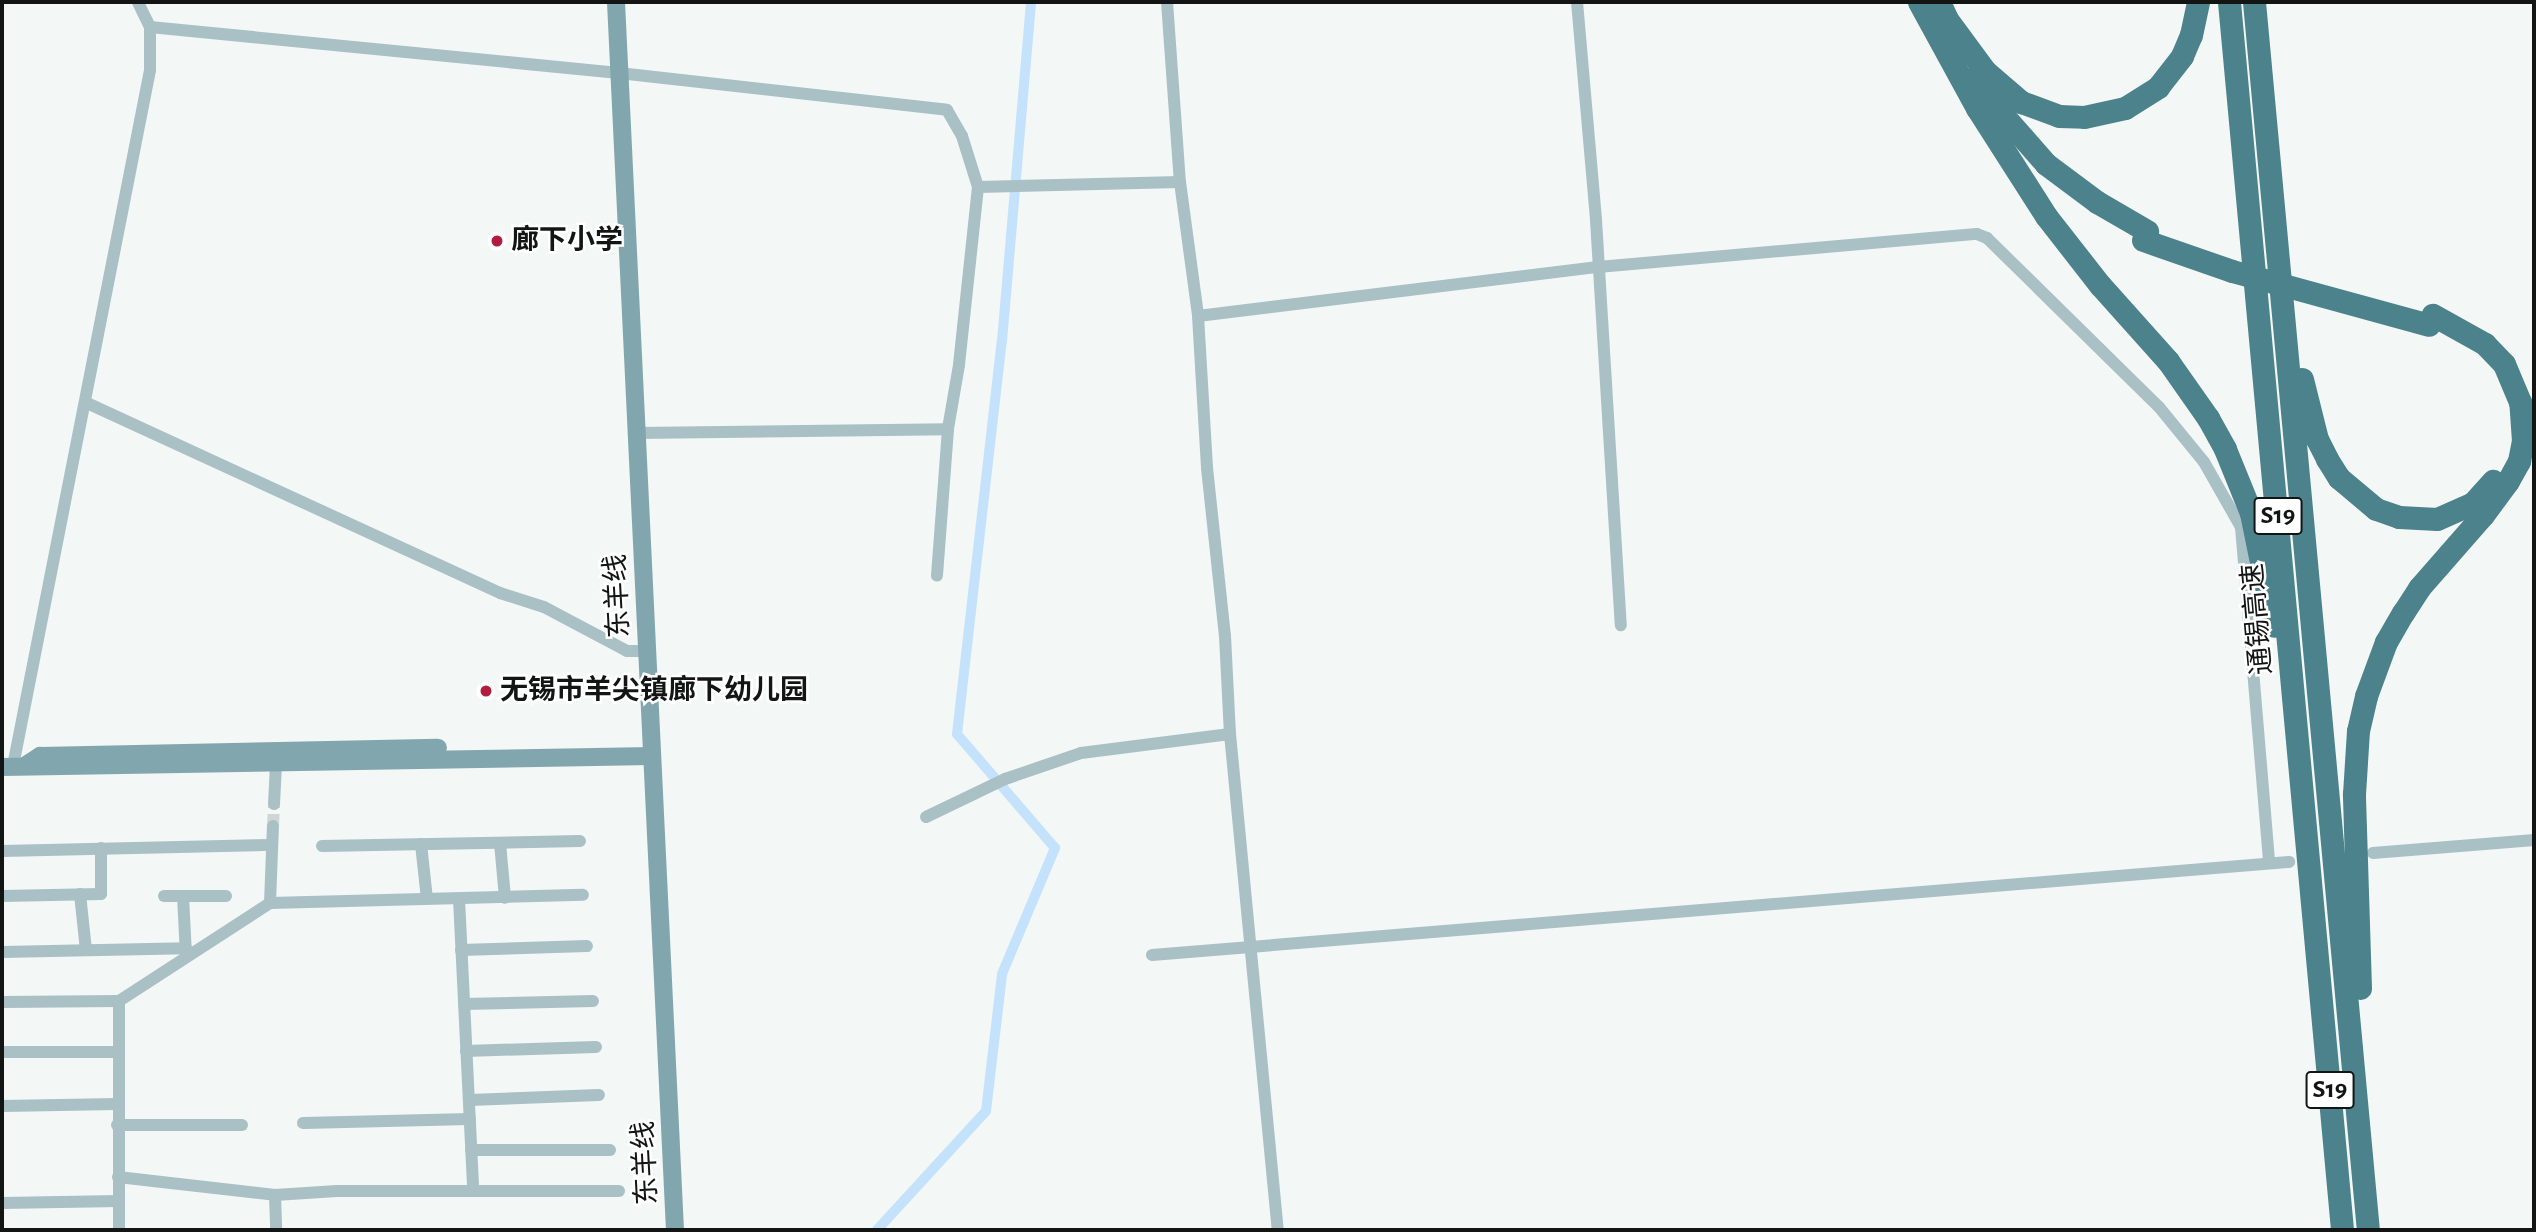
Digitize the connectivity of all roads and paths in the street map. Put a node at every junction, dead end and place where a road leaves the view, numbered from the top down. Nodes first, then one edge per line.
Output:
1 (138, 2) edge
2 (616, 2) edge
3 (1167, 2) edge
4 (1577, 2) edge
5 (1919, 2) edge
6 (2198, 2) edge
7 (2229, 2) edge
8 (2255, 2) edge
9 (1942, 21) edge
10 (150, 27) junction
11 (2259, 48) junction
12 (619, 73) junction
13 (1181, 182) junction
14 (978, 187) junction
15 (1598, 267) junction
16 (1198, 316) junction
17 (2431, 320) junction
18 (87, 402) junction
19 (948, 429) junction
20 (637, 433) junction
21 (937, 576) dead end
22 (1621, 625) dead end
23 (647, 651) junction
24 (1230, 734) junction
25 (652, 750) junction
26 (276, 764) junction
27 (14, 766) edge
28 (274, 804) tunnel mouth
29 (926, 817) dead end
30 (273, 826) tunnel mouth
31 (2534, 840) edge
32 (580, 841) dead end
33 (500, 843) junction
34 (421, 844) junction
35 (272, 845) junction
36 (322, 846) dead end
37 (101, 848) junction
38 (2, 850) edge
39 (2372, 853) dead end
40 (2289, 862) dead end
41 (2269, 863) junction
42 (80, 894) junction
43 (583, 895) dead end
44 (2, 896) edge
45 (183, 896) junction
46 (226, 896) dead end
47 (164, 897) dead end
48 (505, 898) junction
49 (459, 899) junction
50 (427, 900) junction
51 (270, 903) junction
52 (2315, 918) junction
53 (587, 947) dead end
54 (1251, 947) junction
55 (86, 950) junction
56 (461, 950) junction
57 (2, 952) edge
58 (186, 953) junction
59 (1152, 956) dead end
60 (119, 1001) junction
61 (593, 1001) dead end
62 (2, 1002) edge
63 (464, 1004) junction
64 (2356, 1028) junction
65 (596, 1047) dead end
66 (466, 1051) junction
67 (2, 1052) edge
68 (118, 1052) junction
69 (599, 1095) dead end
70 (469, 1100) junction
71 (117, 1104) junction
72 (2, 1106) edge
73 (470, 1119) junction
74 (303, 1123) dead end
75 (117, 1125) junction
76 (242, 1125) dead end
77 (471, 1150) junction
78 (610, 1150) dead end
79 (118, 1177) junction
80 (473, 1191) junction
81 (619, 1191) dead end
82 (275, 1195) junction
83 (118, 1201) junction
84 (2, 1203) edge
85 (119, 1230) edge
86 (276, 1230) edge
87 (675, 1230) edge
88 (1278, 1230) edge
89 (2342, 1230) edge
90 (2368, 1230) edge

1 - 10 street
2 - 12 street, 东羊线
3 - 13 street
4 - 15 street
5 - 9 highway
6 - 9 highway
7 - 52 highway, 通锡高速 / S19
8 - 11 highway, 通锡高速 / S19
9 - 17 highway
9 - 52 highway
10 - 12 street
10 - 18 street
11 - 17 highway
11 - 64 highway, 通锡高速 / S19
12 - 14 street
12 - 20 street, 东羊线
13 - 14 street
13 - 16 street
14 - 19 street
15 - 16 street
15 - 22 street
15 - 41 street
16 - 24 street
17 - 64 highway
18 - 23 street
18 - 27 street
19 - 20 street
19 - 21 street
20 - 23 street, 东羊线
23 - 25 street, 东羊线
24 - 29 street
24 - 54 street
25 - 26 street
25 - 27 street
25 - 87 street, 东羊线
26 - 27 street
26 - 28 street
30 - 35 street
31 - 39 street
32 - 33 street
33 - 34 street
33 - 48 street
34 - 36 street
34 - 50 street
35 - 37 street
35 - 51 street
37 - 38 street
37 - 42 street
40 - 41 street
41 - 54 street
42 - 44 street
42 - 55 street
43 - 48 street
45 - 46 street
45 - 47 street
45 - 58 street
48 - 49 street
49 - 50 street
49 - 56 street
50 - 51 street
51 - 58 street
52 - 89 highway, 通锡高速 / S19
53 - 56 street
54 - 59 street
54 - 88 street
55 - 57 street
55 - 58 street
56 - 63 street
58 - 60 street
60 - 62 street
60 - 68 street
61 - 63 street
63 - 66 street
64 - 90 highway, 通锡高速 / S19
65 - 66 street
66 - 70 street
67 - 68 street
68 - 71 street
69 - 70 street
70 - 73 street
71 - 72 street
71 - 75 street
73 - 74 street
73 - 77 street
75 - 76 street
75 - 79 street
77 - 78 street
77 - 80 street
79 - 82 street
79 - 83 street
80 - 81 street
80 - 82 street
82 - 86 street
83 - 84 street
83 - 85 street

